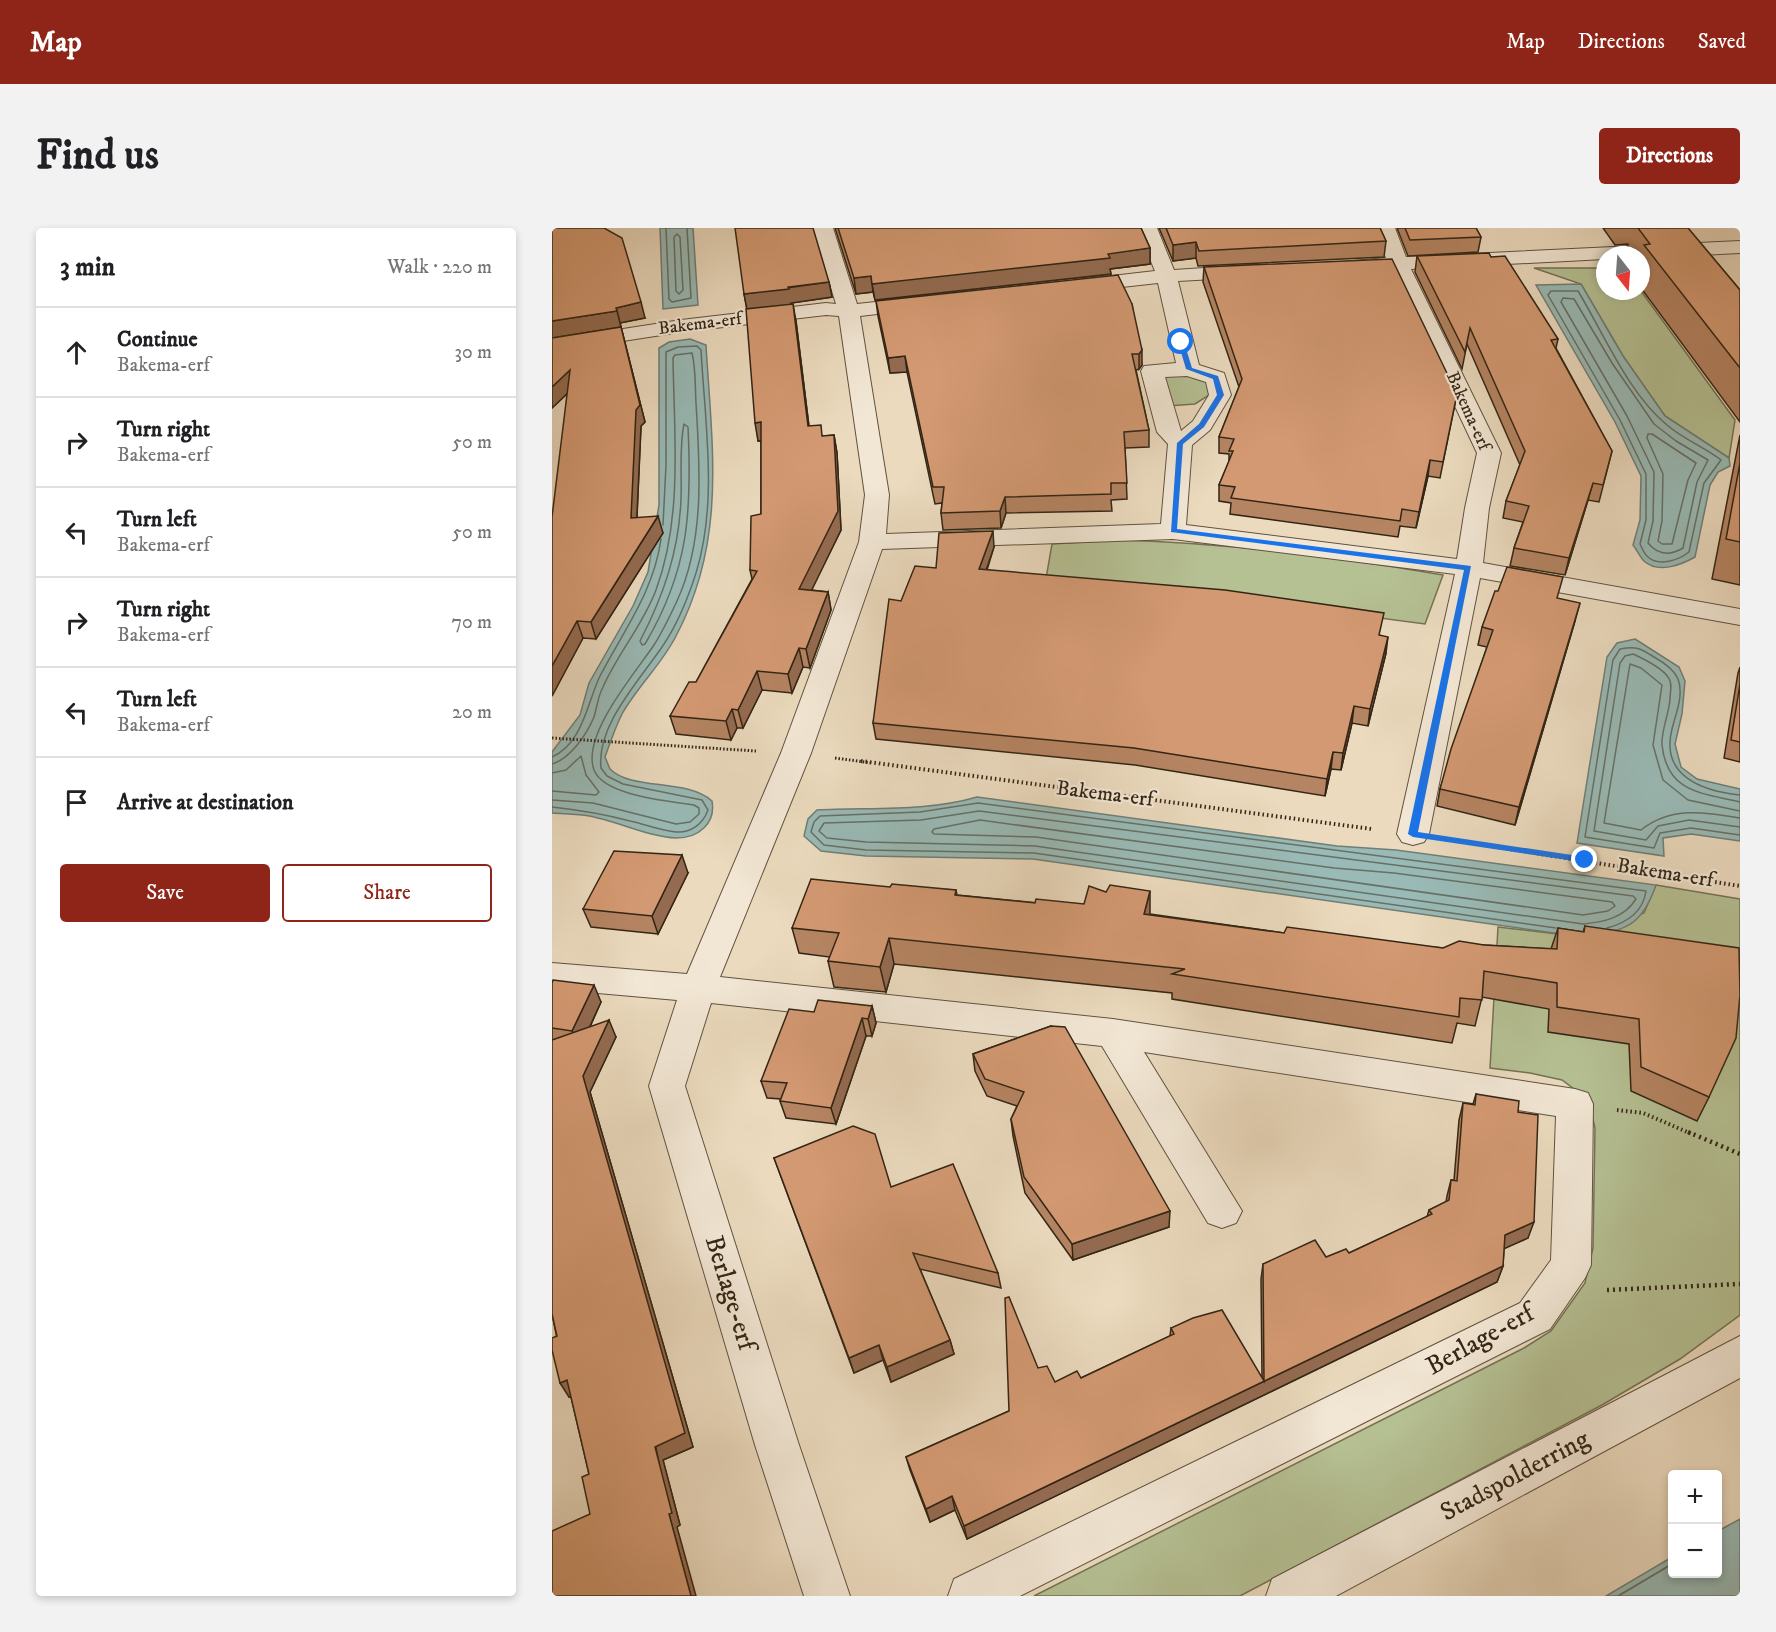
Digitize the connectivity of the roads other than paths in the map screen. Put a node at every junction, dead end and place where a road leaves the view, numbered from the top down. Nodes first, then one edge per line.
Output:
1 (823, 228) edge
2 (1147, 228) edge
3 (1385, 228) edge
4 (1740, 231) edge
5 (1740, 241) edge
6 (1740, 247) edge
7 (1398, 263) junction
8 (1329, 267) edge
9 (1271, 270) edge
10 (1167, 276) junction
11 (1061, 288) edge
12 (943, 301) edge
13 (849, 311) junction
14 (552, 346) edge
15 (1189, 369) junction
16 (1180, 447) junction
17 (1173, 531) junction
18 (873, 542) junction
19 (1469, 568) junction
20 (1740, 618) edge
21 (1413, 834) road end
22 (552, 976) edge
23 (698, 988) junction
24 (1113, 1033) junction
25 (1222, 1211) dead end
26 (1740, 1356) edge
27 (827, 1596) edge
28 (971, 1596) edge
29 (1289, 1596) edge

1 - 13 street
2 - 10 street
3 - 7 street, Bakema-erf
4 - 5 street
6 - 7 street
7 - 8 street
7 - 19 street, Bakema-erf
9 - 10 street
10 - 11 street
10 - 15 street
12 - 13 street, Bakema-erf
13 - 14 street, Bakema-erf
13 - 18 street
15 - 16 street
15 - 16 street
16 - 17 street
17 - 18 street
17 - 19 street
18 - 23 street
19 - 20 street
19 - 21 street, Bakema-erf
22 - 23 street
23 - 24 street
23 - 27 street, Berlage-erf
24 - 25 street
24 - 28 street, Berlage-erf
26 - 29 street, Stadspolderring

